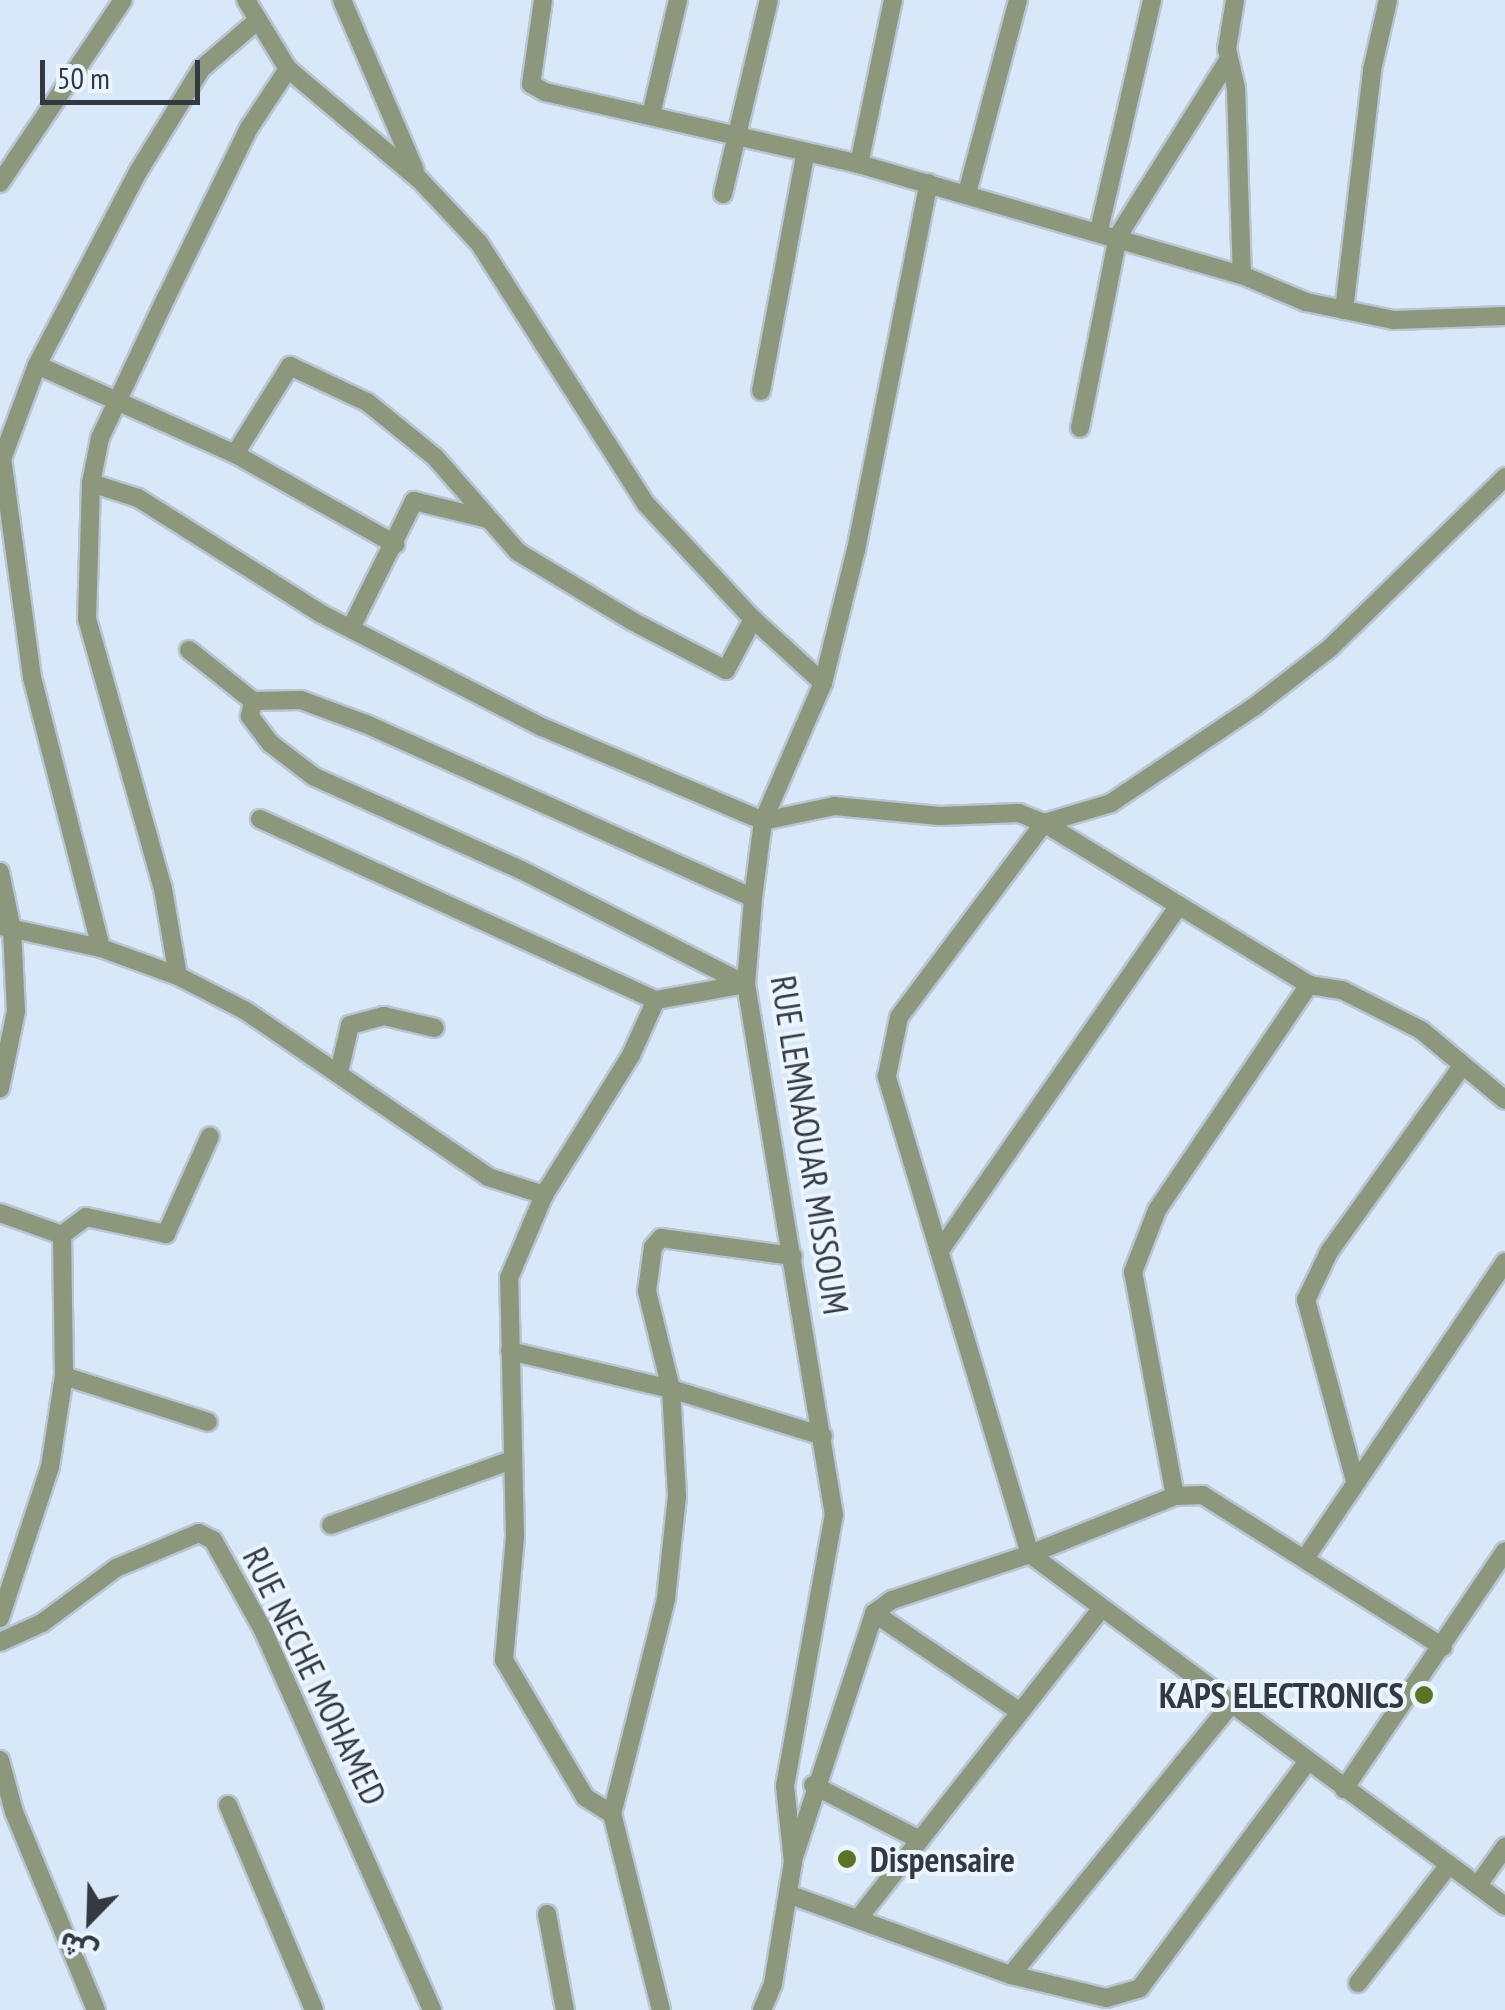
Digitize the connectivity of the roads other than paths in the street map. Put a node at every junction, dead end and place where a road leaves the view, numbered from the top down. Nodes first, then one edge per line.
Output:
1 (123, 0) edge
2 (246, 0) edge
3 (342, 0) edge
4 (543, 0) edge
5 (678, 0) edge
6 (768, 0) edge
7 (893, 0) edge
8 (1018, 0) edge
9 (1152, 0) edge
10 (1235, 0) edge
11 (1388, 0) edge
12 (258, 20) junction
13 (1229, 59) junction
14 (288, 69) junction
15 (650, 115) junction
16 (738, 133) junction
17 (805, 157) junction
18 (859, 164) junction
19 (420, 180) junction
20 (0, 183) edge
21 (929, 183) junction
22 (967, 193) junction
23 (723, 194) dead end
24 (1108, 233) junction
25 (1242, 275) junction
26 (1344, 310) junction
27 (1505, 316) edge
28 (38, 365) junction
29 (761, 391) dead end
30 (120, 402) junction
31 (1080, 428) dead end
32 (235, 454) junction
33 (1505, 477) edge
34 (91, 483) junction
35 (488, 519) junction
36 (395, 544) junction
37 (753, 619) junction
38 (351, 628) junction
39 (189, 650) dead end
40 (823, 683) junction
41 (252, 701) junction
42 (260, 819) dead end
43 (763, 821) junction
44 (1044, 823) junction
45 (0, 872) edge
46 (753, 898) junction
47 (1179, 905) junction
48 (6, 928) edge
49 (101, 948) junction
50 (178, 976) junction
51 (746, 984) junction
52 (1309, 986) junction
53 (656, 1000) junction
54 (434, 1028) dead end
55 (1462, 1066) junction
56 (338, 1072) junction
57 (0, 1088) edge
58 (1505, 1100) edge
59 (210, 1136) dead end
60 (544, 1195) junction
61 (0, 1213) edge
62 (62, 1235) junction
63 (940, 1250) junction
64 (793, 1256) junction
65 (1505, 1262) edge
66 (510, 1351) junction
67 (64, 1376) junction
68 (671, 1388) junction
69 (208, 1422) dead end
70 (822, 1436) junction
71 (512, 1460) junction
72 (1356, 1480) junction
73 (1175, 1496) junction
74 (331, 1525) dead end
75 (1505, 1551) edge
76 (1030, 1554) junction
77 (1306, 1556) junction
78 (1100, 1610) junction
79 (874, 1614) junction
80 (0, 1618) edge
81 (0, 1642) edge
82 (1443, 1647) junction
83 (1230, 1706) junction
84 (1017, 1710) junction
85 (0, 1760) edge
86 (1306, 1764) junction
87 (814, 1785) junction
88 (1344, 1790) junction
89 (228, 1805) dead end
90 (612, 1814) junction
91 (918, 1839) junction
92 (1505, 1847) edge
93 (793, 1862) junction
94 (1449, 1864) junction
95 (1478, 1886) junction
96 (788, 1894) junction
97 (1505, 1906) edge
98 (548, 1914) dead end
99 (858, 1919) junction
100 (1011, 1975) junction
101 (1358, 1983) dead end
102 (96, 2010) edge
103 (314, 2010) edge
104 (432, 2010) edge
105 (565, 2010) edge
106 (661, 2010) edge
107 (762, 2010) edge

1 - 20 street
2 - 12 street
3 - 19 street
4 - 15 street
5 - 15 street
6 - 16 street
7 - 18 street
8 - 22 street
9 - 24 street
10 - 13 street
11 - 26 street
12 - 14 street
12 - 28 street
13 - 24 street
13 - 25 street
14 - 19 street
14 - 30 street
15 - 16 street
16 - 17 street
16 - 23 street
17 - 18 street
17 - 29 street
18 - 21 street
19 - 37 street
21 - 22 street
21 - 40 street, RUE LEMNAOUAR MISSOUM
22 - 24 street
24 - 25 street
24 - 31 street
25 - 26 street
26 - 27 street
28 - 30 street
28 - 49 street
30 - 32 street
30 - 34 street
32 - 35 street
32 - 36 street
33 - 44 street
34 - 38 street
34 - 50 street
35 - 36 street
35 - 37 street
36 - 38 street
37 - 40 street
38 - 43 street
39 - 41 street
40 - 43 street, RUE LEMNAOUAR MISSOUM
41 - 46 street
41 - 51 street
42 - 53 street
43 - 44 street
43 - 46 street, RUE LEMNAOUAR MISSOUM
44 - 47 street
44 - 63 street
45 - 48 street
46 - 51 street, RUE LEMNAOUAR MISSOUM
47 - 52 street
47 - 63 street
48 - 49 street
48 - 57 street
49 - 50 street
50 - 56 street
51 - 53 street
51 - 64 street, RUE LEMNAOUAR MISSOUM
52 - 55 street
52 - 73 street
53 - 60 street
54 - 56 street
55 - 58 street
55 - 72 street
56 - 60 street
59 - 62 street
60 - 66 street
61 - 62 street
62 - 67 street
63 - 76 street
64 - 68 street
64 - 70 street, RUE LEMNAOUAR MISSOUM
65 - 72 street
66 - 68 street
66 - 71 street
67 - 69 street
67 - 80 street
68 - 70 street
68 - 90 street
70 - 93 street, RUE LEMNAOUAR MISSOUM
71 - 74 street
71 - 90 street
72 - 77 street
73 - 76 street
73 - 77 street
75 - 82 street
76 - 78 street
76 - 79 street
77 - 82 street
78 - 83 street
78 - 84 street
79 - 84 street
79 - 87 street
81 - 104 street, RUE NECHE MOHAMED
82 - 88 street
83 - 86 street
83 - 100 street
84 - 91 street
85 - 102 street
86 - 88 street
86 - 100 street
87 - 91 street
87 - 93 street
88 - 94 street
89 - 103 street
90 - 106 street
91 - 99 street
92 - 95 street
93 - 96 street, RUE LEMNAOUAR MISSOUM
94 - 95 street
94 - 101 street
95 - 97 street
96 - 99 street
96 - 107 street, RUE LEMNAOUAR MISSOUM
98 - 105 street
99 - 100 street

